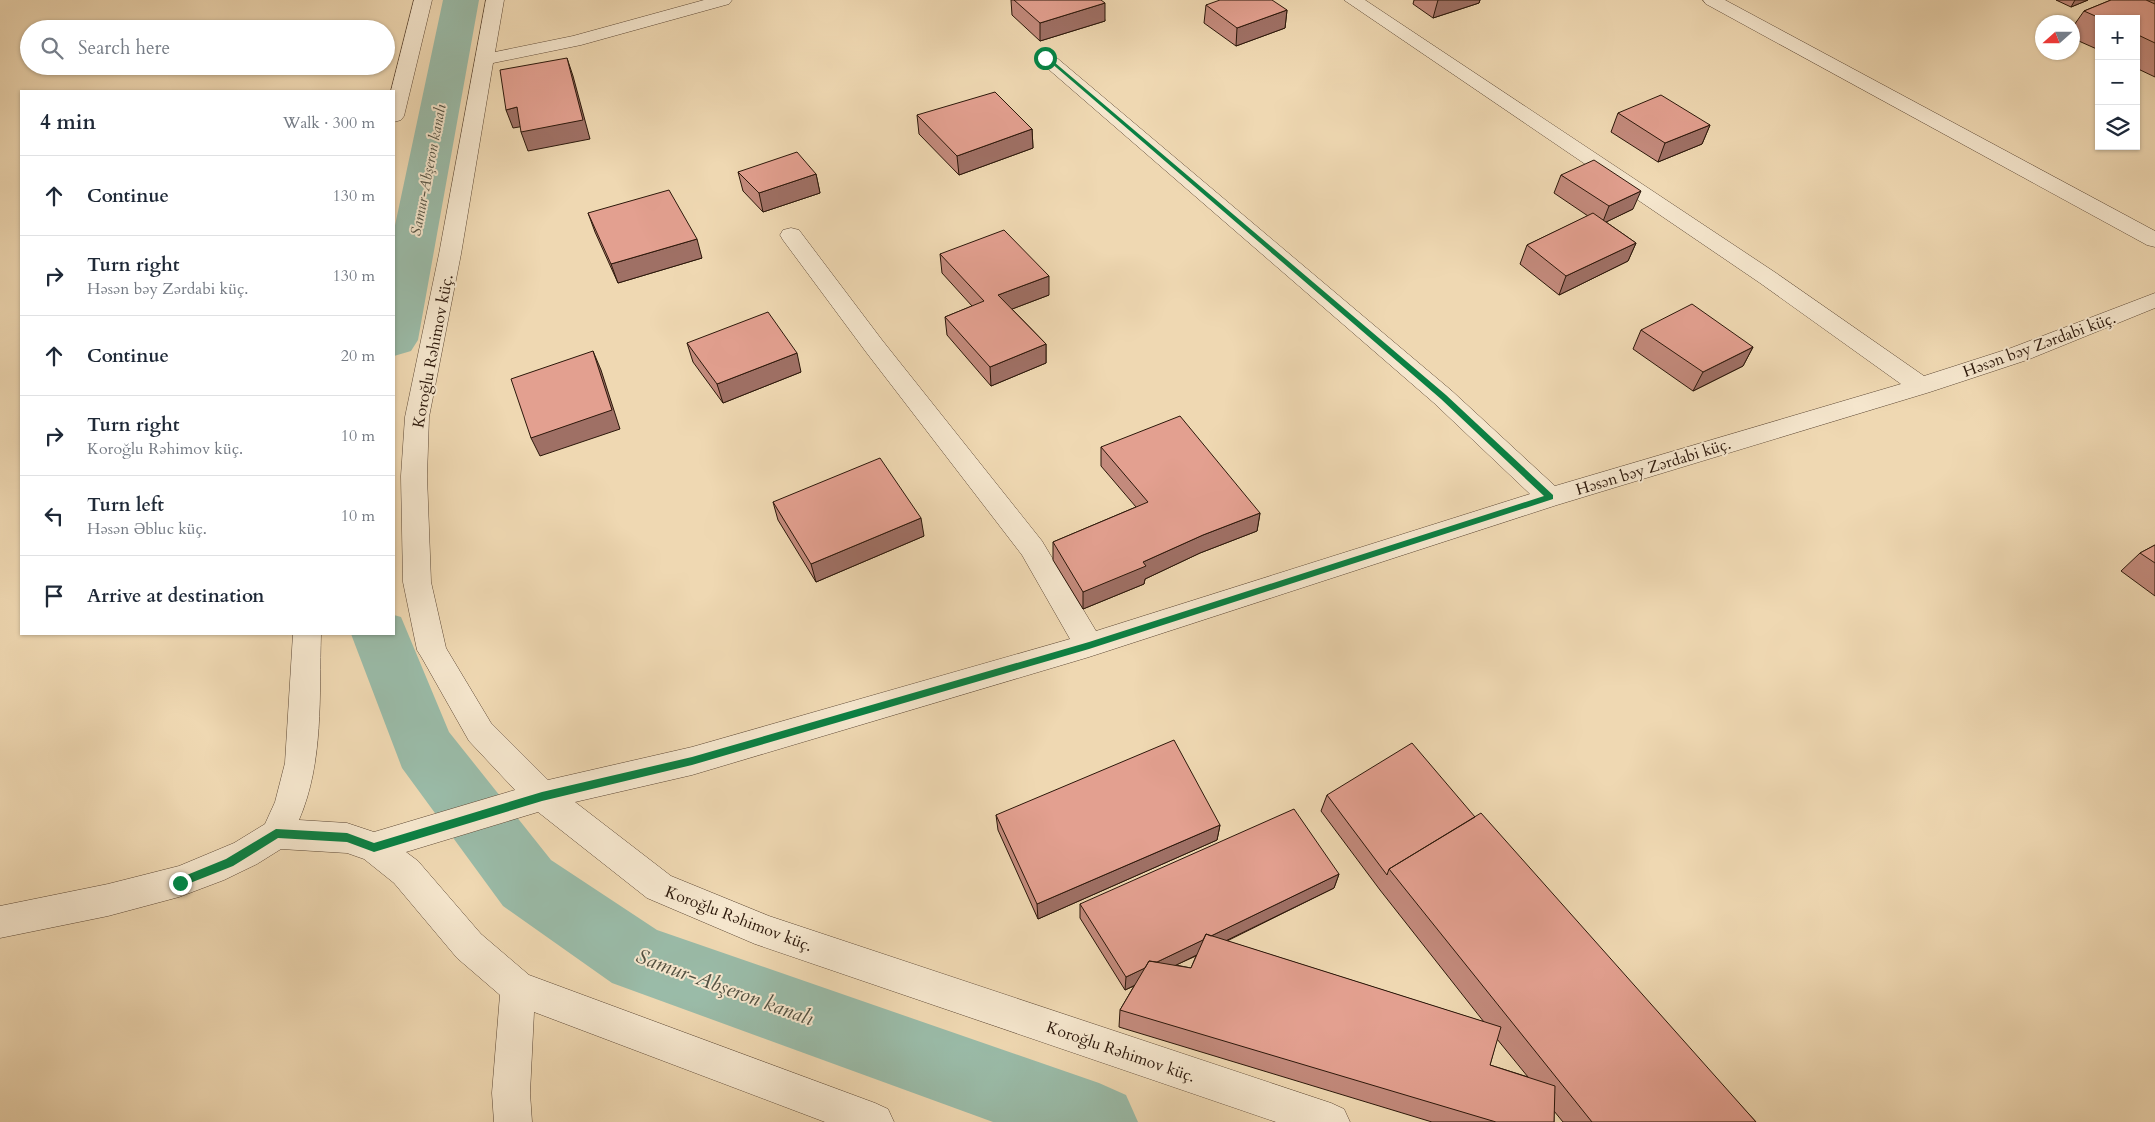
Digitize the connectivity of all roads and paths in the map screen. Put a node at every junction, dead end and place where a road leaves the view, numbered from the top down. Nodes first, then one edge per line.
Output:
1 (423, 0) edge
2 (495, 0) edge
3 (722, 0) edge
4 (1353, 0) edge
5 (1712, 0) edge
6 (1045, 58) dead end
7 (485, 59) junction
8 (395, 112) edge
9 (791, 235) dead end
10 (2155, 240) edge
11 (2155, 300) edge
12 (1921, 386) junction
13 (1550, 497) junction
14 (307, 635) edge
15 (1089, 645) junction
16 (542, 796) junction
17 (276, 834) junction
18 (374, 847) junction
19 (0, 922) edge
20 (518, 988) junction
21 (512, 1122) edge
22 (875, 1122) edge
23 (1331, 1122) edge

1 - 8 street
2 - 7 street, Koroğlu Rəhimov küç.
3 - 7 street
4 - 12 street
5 - 10 street
6 - 13 street
7 - 16 street, Koroğlu Rəhimov küç.
9 - 15 street
11 - 12 street, Həsən bəy Zərdabi küç.
12 - 13 street, Həsən bəy Zərdabi küç.
13 - 15 street, Həsən bəy Zərdabi küç.
14 - 17 street
15 - 16 street, Həsən bəy Zərdabi küç.
16 - 18 street, Həsən bəy Zərdabi küç.
16 - 23 street, Koroğlu Rəhimov küç.
17 - 18 street
17 - 19 street
18 - 20 street
20 - 21 street
20 - 22 street

